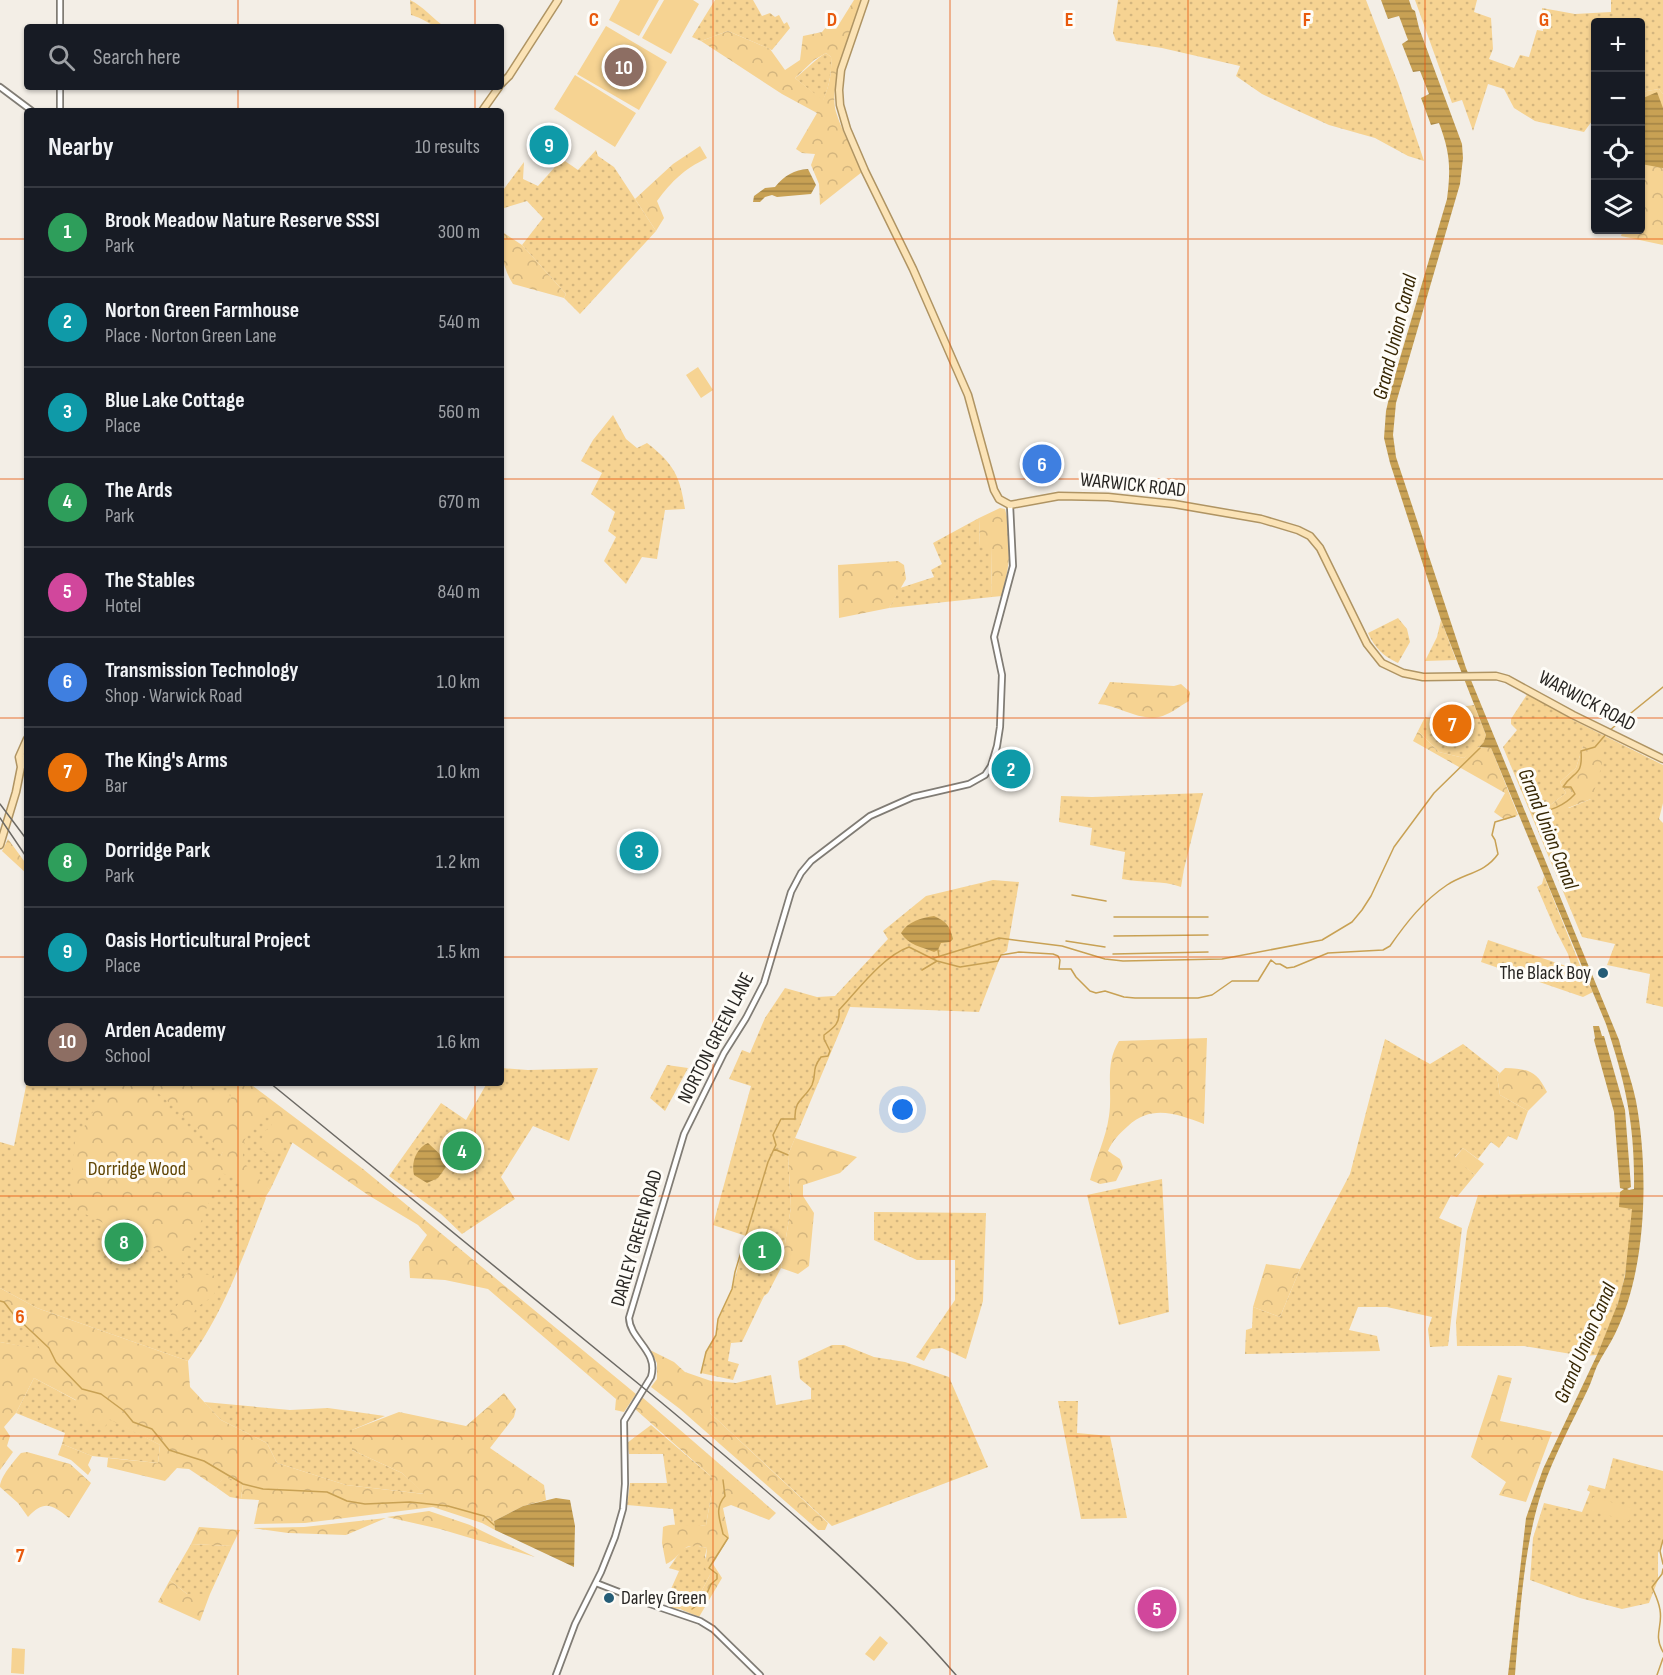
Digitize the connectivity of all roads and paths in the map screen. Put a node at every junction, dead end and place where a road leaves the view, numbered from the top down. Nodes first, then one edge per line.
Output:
1 (60, 0) edge
2 (558, 0) edge
3 (865, 0) edge
4 (60, 24) edge
5 (504, 82) edge
6 (0, 87) edge
7 (60, 90) edge
8 (497, 90) edge
9 (28, 108) edge
10 (60, 108) edge
11 (484, 108) edge
12 (1010, 505) junction
13 (24, 746) edge
14 (1663, 759) edge
15 (24, 760) edge
16 (21, 767) junction
17 (0, 845) edge
18 (684, 1134) joint
19 (596, 1583) junction
20 (556, 1675) edge
21 (760, 1675) edge

1 - 4 street
2 - 5 main road
3 - 12 main road
6 - 9 street
7 - 10 street
8 - 11 main road
12 - 14 main road, WARWICK ROAD
12 - 18 street, NORTON GREEN LANE
13 - 16 main road
15 - 16 main road
16 - 17 main road
18 - 19 street, DARLEY GREEN ROAD
19 - 20 street
19 - 21 street

